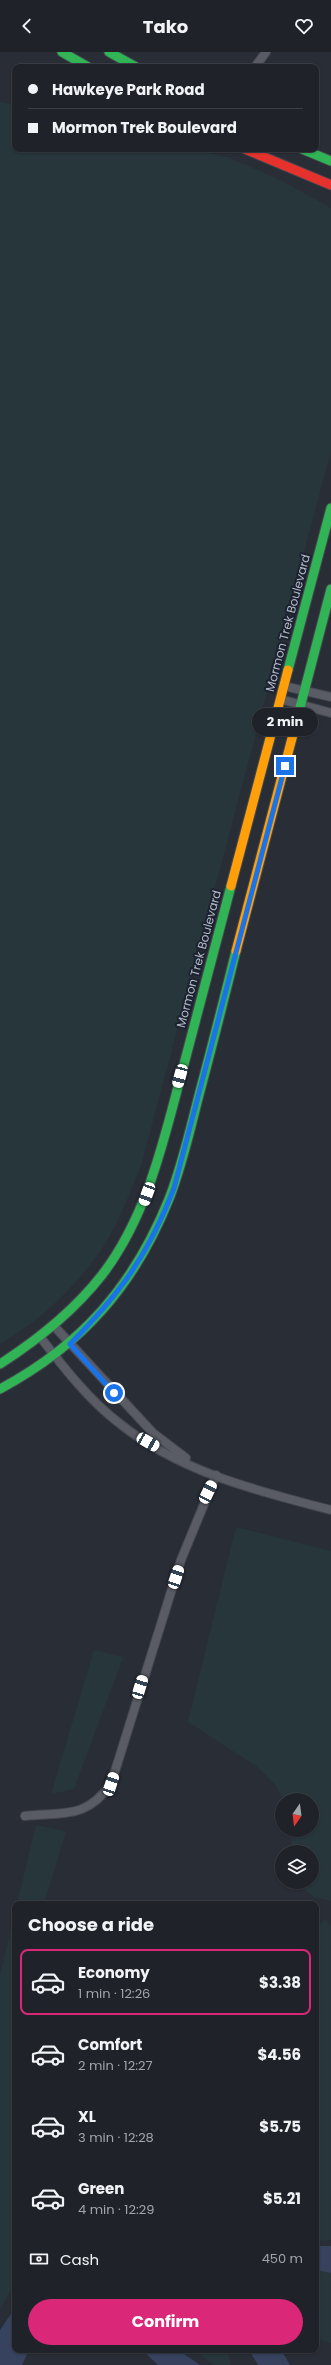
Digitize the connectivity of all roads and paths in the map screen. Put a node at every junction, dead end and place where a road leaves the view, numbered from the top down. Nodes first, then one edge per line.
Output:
1 (62, 52) edge
2 (109, 52) edge
3 (266, 52) edge
4 (83, 64) edge
5 (131, 64) edge
6 (257, 64) edge
7 (252, 152) edge
8 (309, 152) edge
9 (331, 161) edge
10 (331, 185) edge
11 (331, 508) edge
12 (331, 589) edge
13 (284, 686) junction
14 (304, 690) junction
15 (331, 697) edge
16 (280, 699) junction
17 (301, 705) junction
18 (331, 713) edge
19 (55, 1327) junction
20 (41, 1338) junction
21 (70, 1344) junction
22 (55, 1357) junction
23 (0, 1364) edge
24 (0, 1389) edge
25 (216, 1475) junction
26 (331, 1510) edge
27 (25, 1816) dead end

1 - 4 main road
2 - 5 main road
3 - 6 street
7 - 10 main road
8 - 9 main road
11 - 13 main road, Mormon Trek Boulevard
12 - 14 main road
13 - 14 street
13 - 16 main road, Mormon Trek Boulevard
14 - 15 street
14 - 17 main road
16 - 17 street
16 - 19 main road, Mormon Trek Boulevard
17 - 18 street
17 - 21 main road
19 - 20 main road, Mormon Trek Boulevard
19 - 21 street
20 - 22 street
20 - 23 main road, Mormon Trek Boulevard
21 - 22 main road
21 - 25 street
22 - 24 main road
22 - 25 street
25 - 26 street
25 - 27 street

